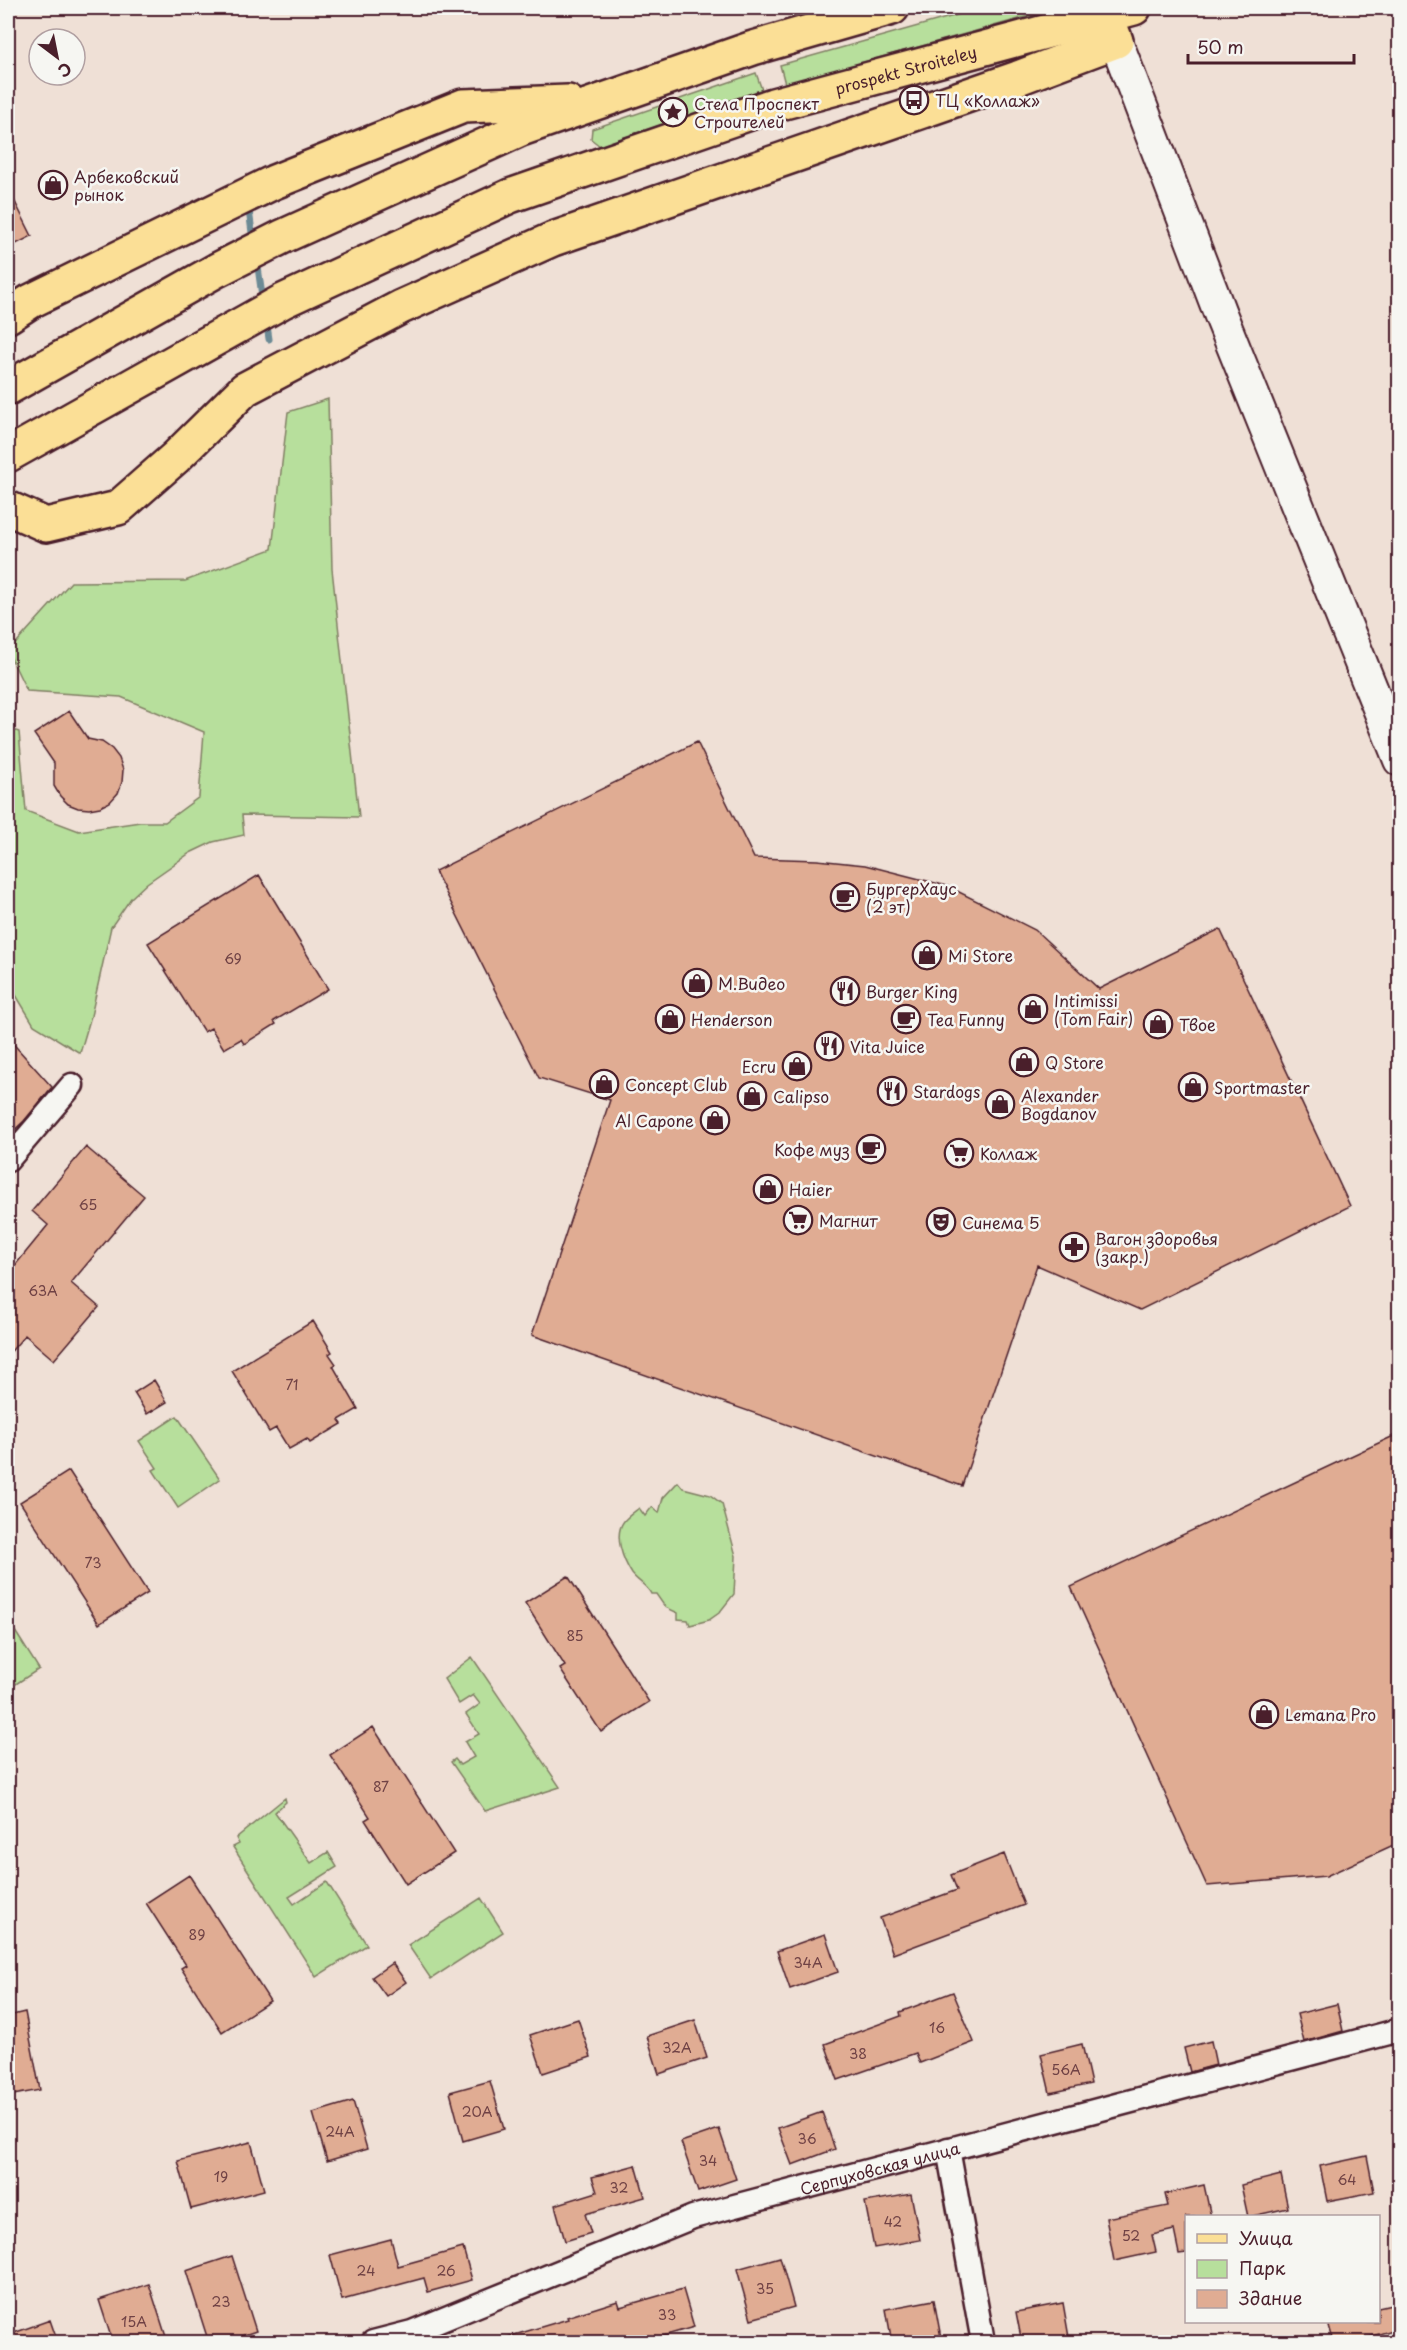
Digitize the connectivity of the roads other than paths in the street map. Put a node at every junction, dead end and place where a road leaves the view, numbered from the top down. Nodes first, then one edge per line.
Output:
1 (892, 8) edge
2 (1118, 21) edge
3 (600, 101) junction
4 (8, 316) edge
5 (8, 388) edge
6 (8, 455) edge
7 (8, 508) edge
8 (1400, 760) edge
9 (72, 1085) dead end
10 (8, 1160) edge
11 (1400, 2030) edge
12 (948, 2149) junction
13 (373, 2343) edge
14 (983, 2343) edge

1 - 3 main road
2 - 6 main road, prospekt Stroiteley
2 - 7 main road
2 - 8 street
3 - 4 main road
3 - 5 main road
9 - 10 street
11 - 12 street, Серпуховская улица
12 - 13 street, Серпуховская улица
12 - 14 street

